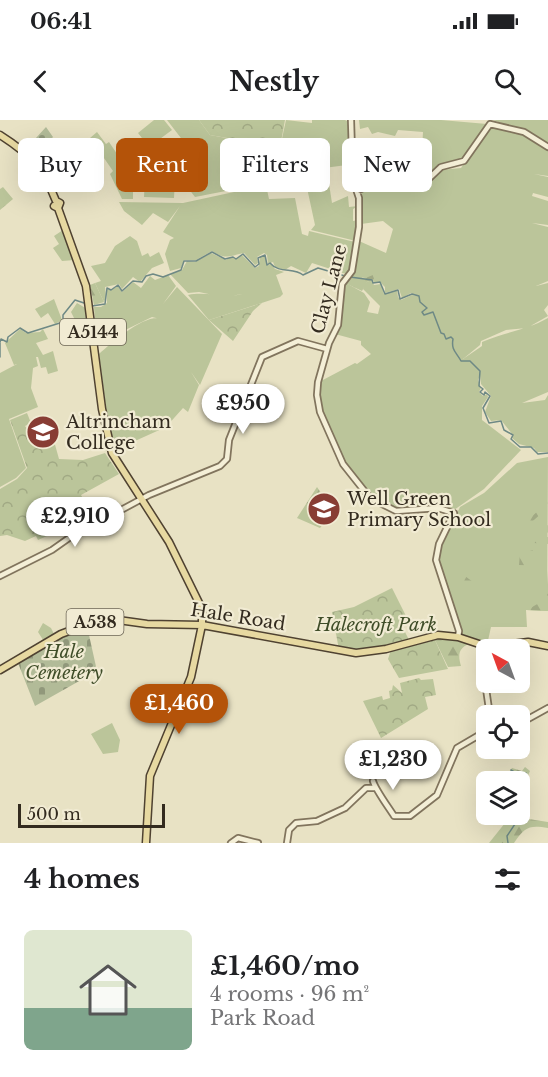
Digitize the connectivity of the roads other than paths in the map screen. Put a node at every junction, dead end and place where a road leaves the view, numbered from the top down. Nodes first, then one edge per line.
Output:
1 (351, 120) edge
2 (0, 135) edge
3 (351, 138) edge
4 (548, 147) edge
5 (432, 176) edge
6 (357, 192) edge
7 (327, 349) junction
8 (141, 500) junction
9 (0, 576) edge
10 (202, 625) junction
11 (458, 637) junction
12 (530, 642) edge
13 (476, 644) edge
14 (548, 646) edge
15 (0, 670) edge
16 (548, 708) edge
17 (530, 718) edge
18 (476, 737) edge
19 (366, 788) junction
20 (375, 788) junction
21 (146, 843) edge
22 (231, 843) edge
23 (258, 843) edge
24 (287, 843) edge

1 - 3 street, Clay Lane
2 - 8 main road, A5144
4 - 5 street
6 - 7 street, Clay Lane
7 - 8 street
7 - 11 street, Clay Lane
8 - 9 street
8 - 10 main road, A5144
10 - 11 main road, Hale Road / A538
10 - 15 main road, Hale Road / A538
10 - 21 main road
11 - 13 main road, Hale Road / A538
12 - 14 main road, Hale Road
16 - 17 street
18 - 20 street
19 - 20 street
19 - 20 street
19 - 24 street
22 - 23 street

